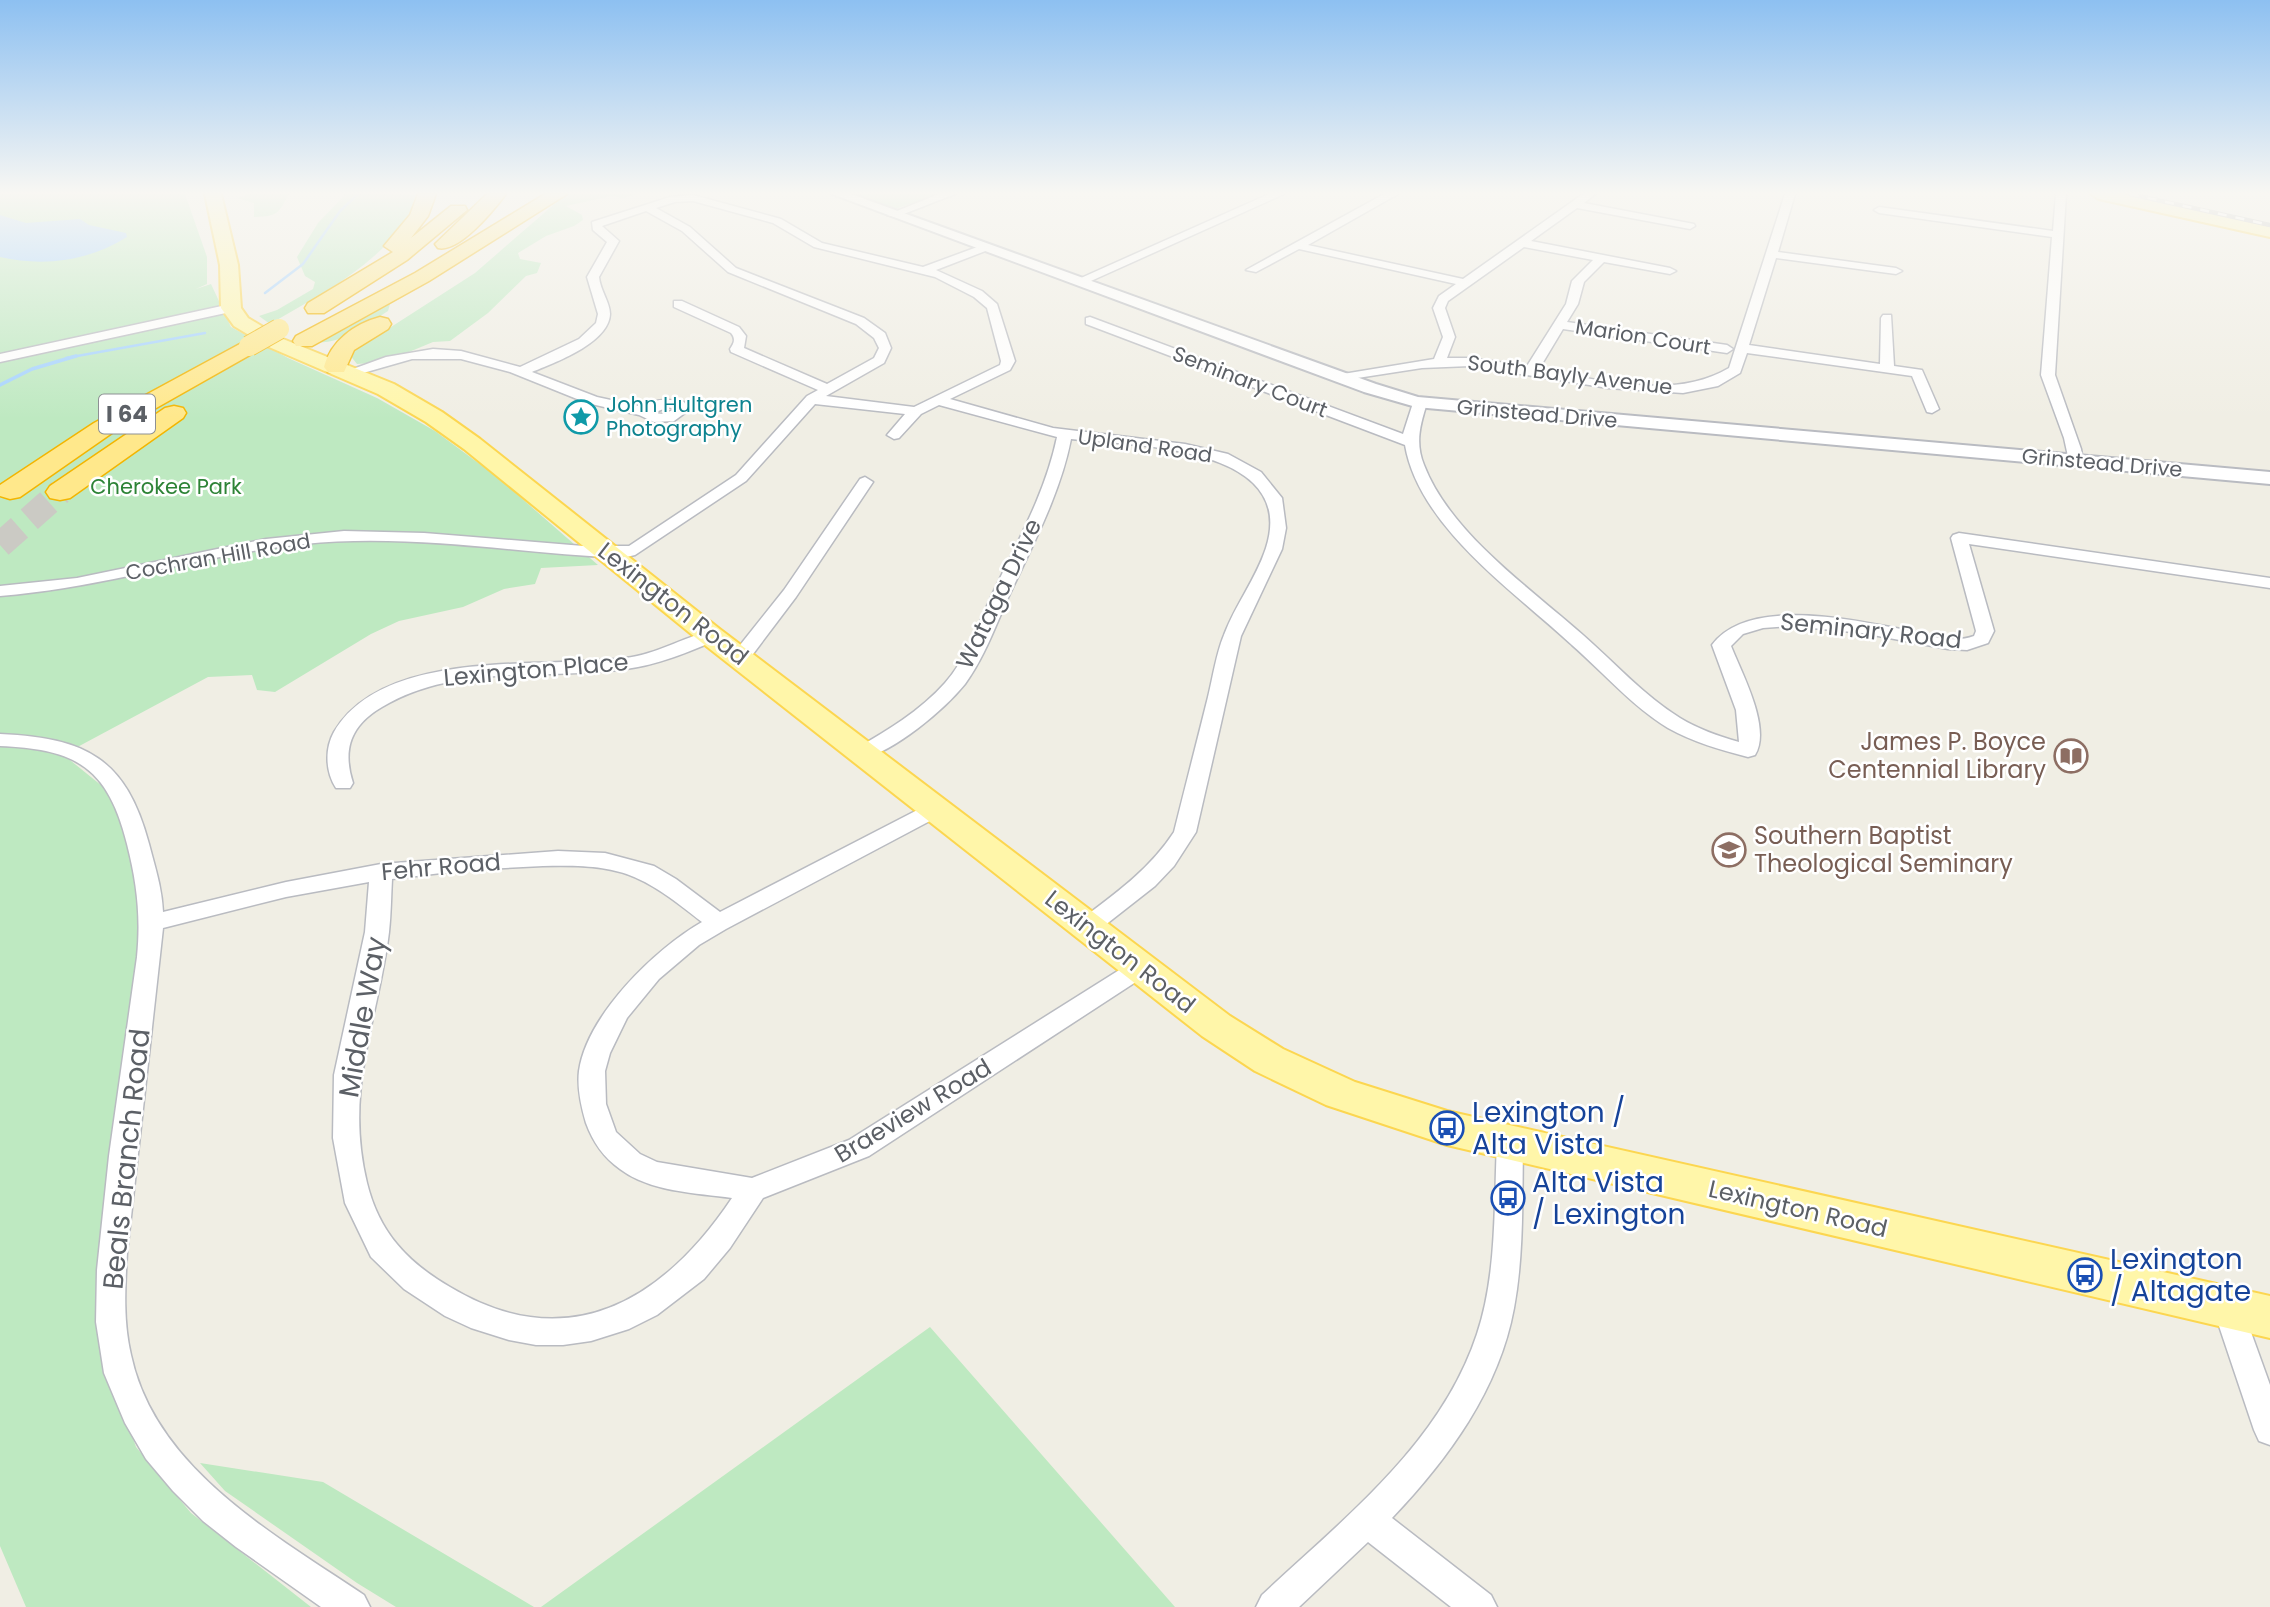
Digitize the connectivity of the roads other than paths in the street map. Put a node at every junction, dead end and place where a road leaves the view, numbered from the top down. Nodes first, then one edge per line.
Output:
1 (228, 269) edge
2 (365, 269) edge
3 (379, 269) edge
4 (401, 269) edge
5 (437, 269) edge
6 (470, 269) edge
7 (598, 269) edge
8 (730, 269) edge
9 (921, 269) edge
10 (1042, 269) edge
11 (1108, 269) edge
12 (1402, 269) edge
13 (1485, 269) edge
14 (1590, 269) edge
15 (1659, 269) edge
16 (1766, 269) edge
17 (1881, 269) edge
18 (2056, 269) edge
19 (925, 270) joint
20 (1670, 271) dead end
21 (1896, 271) dead end
22 (1078, 282) junction
23 (1465, 283) junction
24 (432, 295) dead end
25 (678, 304) dead end
26 (322, 305) junction
27 (231, 308) junction
28 (399, 314) dead end
29 (1887, 318) dead end
30 (1090, 321) dead end
31 (1558, 324) junction
32 (293, 336) junction
33 (1742, 348) junction
34 (1727, 349) dead end
35 (266, 352) junction
36 (0, 358) edge
37 (1443, 362) junction
38 (1886, 369) junction
39 (343, 370) junction
40 (520, 372) junction
41 (1530, 372) junction
42 (1343, 379) junction
43 (829, 390) junction
44 (812, 399) junction
45 (941, 401) junction
46 (1420, 403) junction
47 (1932, 409) dead end
48 (916, 411) junction
49 (645, 412) dead end
50 (1065, 434) junction
51 (894, 435) dead end
52 (1411, 442) junction
53 (2076, 461) junction
54 (2270, 478) edge
55 (865, 482) dead end
56 (10, 491) dead end
57 (60, 492) tunnel mouth
58 (605, 551) junction
59 (2270, 583) edge
60 (0, 591) edge
61 (711, 636) junction
62 (740, 658) junction
63 (0, 740) edge
64 (862, 753) junction
65 (344, 783) dead end
66 (936, 809) junction
67 (381, 871) junction
68 (152, 923) junction
69 (718, 923) junction
70 (1087, 927) junction
71 (1140, 968) junction
72 (1510, 1143) junction
73 (753, 1190) junction
74 (2249, 1312) edge
75 (2270, 1430) edge
76 (1366, 1519) junction
77 (352, 1607) edge
78 (1274, 1607) edge
79 (1479, 1607) edge

1 - 27 main road
2 - 26 highway
3 - 26 highway
4 - 32 highway
5 - 32 highway
6 - 24 highway
7 - 40 street
8 - 43 street
9 - 19 street
10 - 22 street, Grinstead Drive
11 - 22 street
12 - 23 street
13 - 23 street
14 - 31 street
15 - 20 street
16 - 33 street, South Bayly Avenue
17 - 21 street
18 - 53 street
19 - 45 street
22 - 42 street, Grinstead Drive
23 - 37 street
25 - 43 street
26 - 32 highway
27 - 36 street
27 - 39 main road, Lexington Road
28 - 39 highway
29 - 38 street
30 - 52 street, Seminary Court
31 - 34 street, Marion Court
31 - 41 street
32 - 35 highway
33 - 38 street
33 - 41 street, South Bayly Avenue
35 - 56 highway, I 64
35 - 57 highway, I 64
37 - 41 street, South Bayly Avenue
37 - 42 street, South Bayly Avenue
38 - 47 street
39 - 40 street
39 - 58 main road, Lexington Road
40 - 49 street
42 - 46 street, Grinstead Drive
43 - 44 street
44 - 48 street
44 - 58 street, Cochran Hill Road
45 - 48 street
45 - 50 street, Upland Road
46 - 52 street, Seminary Road
46 - 53 street, Grinstead Drive
48 - 51 street
50 - 64 street, Wataga Drive
50 - 70 street, Upland Road
52 - 59 street, Seminary Road
53 - 54 street, Grinstead Drive
55 - 62 street
58 - 60 street, Cochran Hill Road
58 - 61 main road, Lexington Road
61 - 62 main road, Lexington Road
61 - 65 street, Lexington Place
62 - 64 main road, Lexington Road
63 - 68 street, Beals Branch Road
64 - 66 main road, Lexington Road
66 - 69 street
66 - 70 main road, Lexington Road
67 - 68 street, Fehr Road
67 - 69 street, Fehr Road
67 - 73 street, Middle Way
68 - 77 street, Beals Branch Road
69 - 73 street
70 - 71 main road, Lexington Road
71 - 72 main road, Lexington Road
71 - 73 street, Braeview Road
72 - 74 main road, Lexington Road
72 - 76 street
74 - 75 street
76 - 78 street
76 - 79 street

